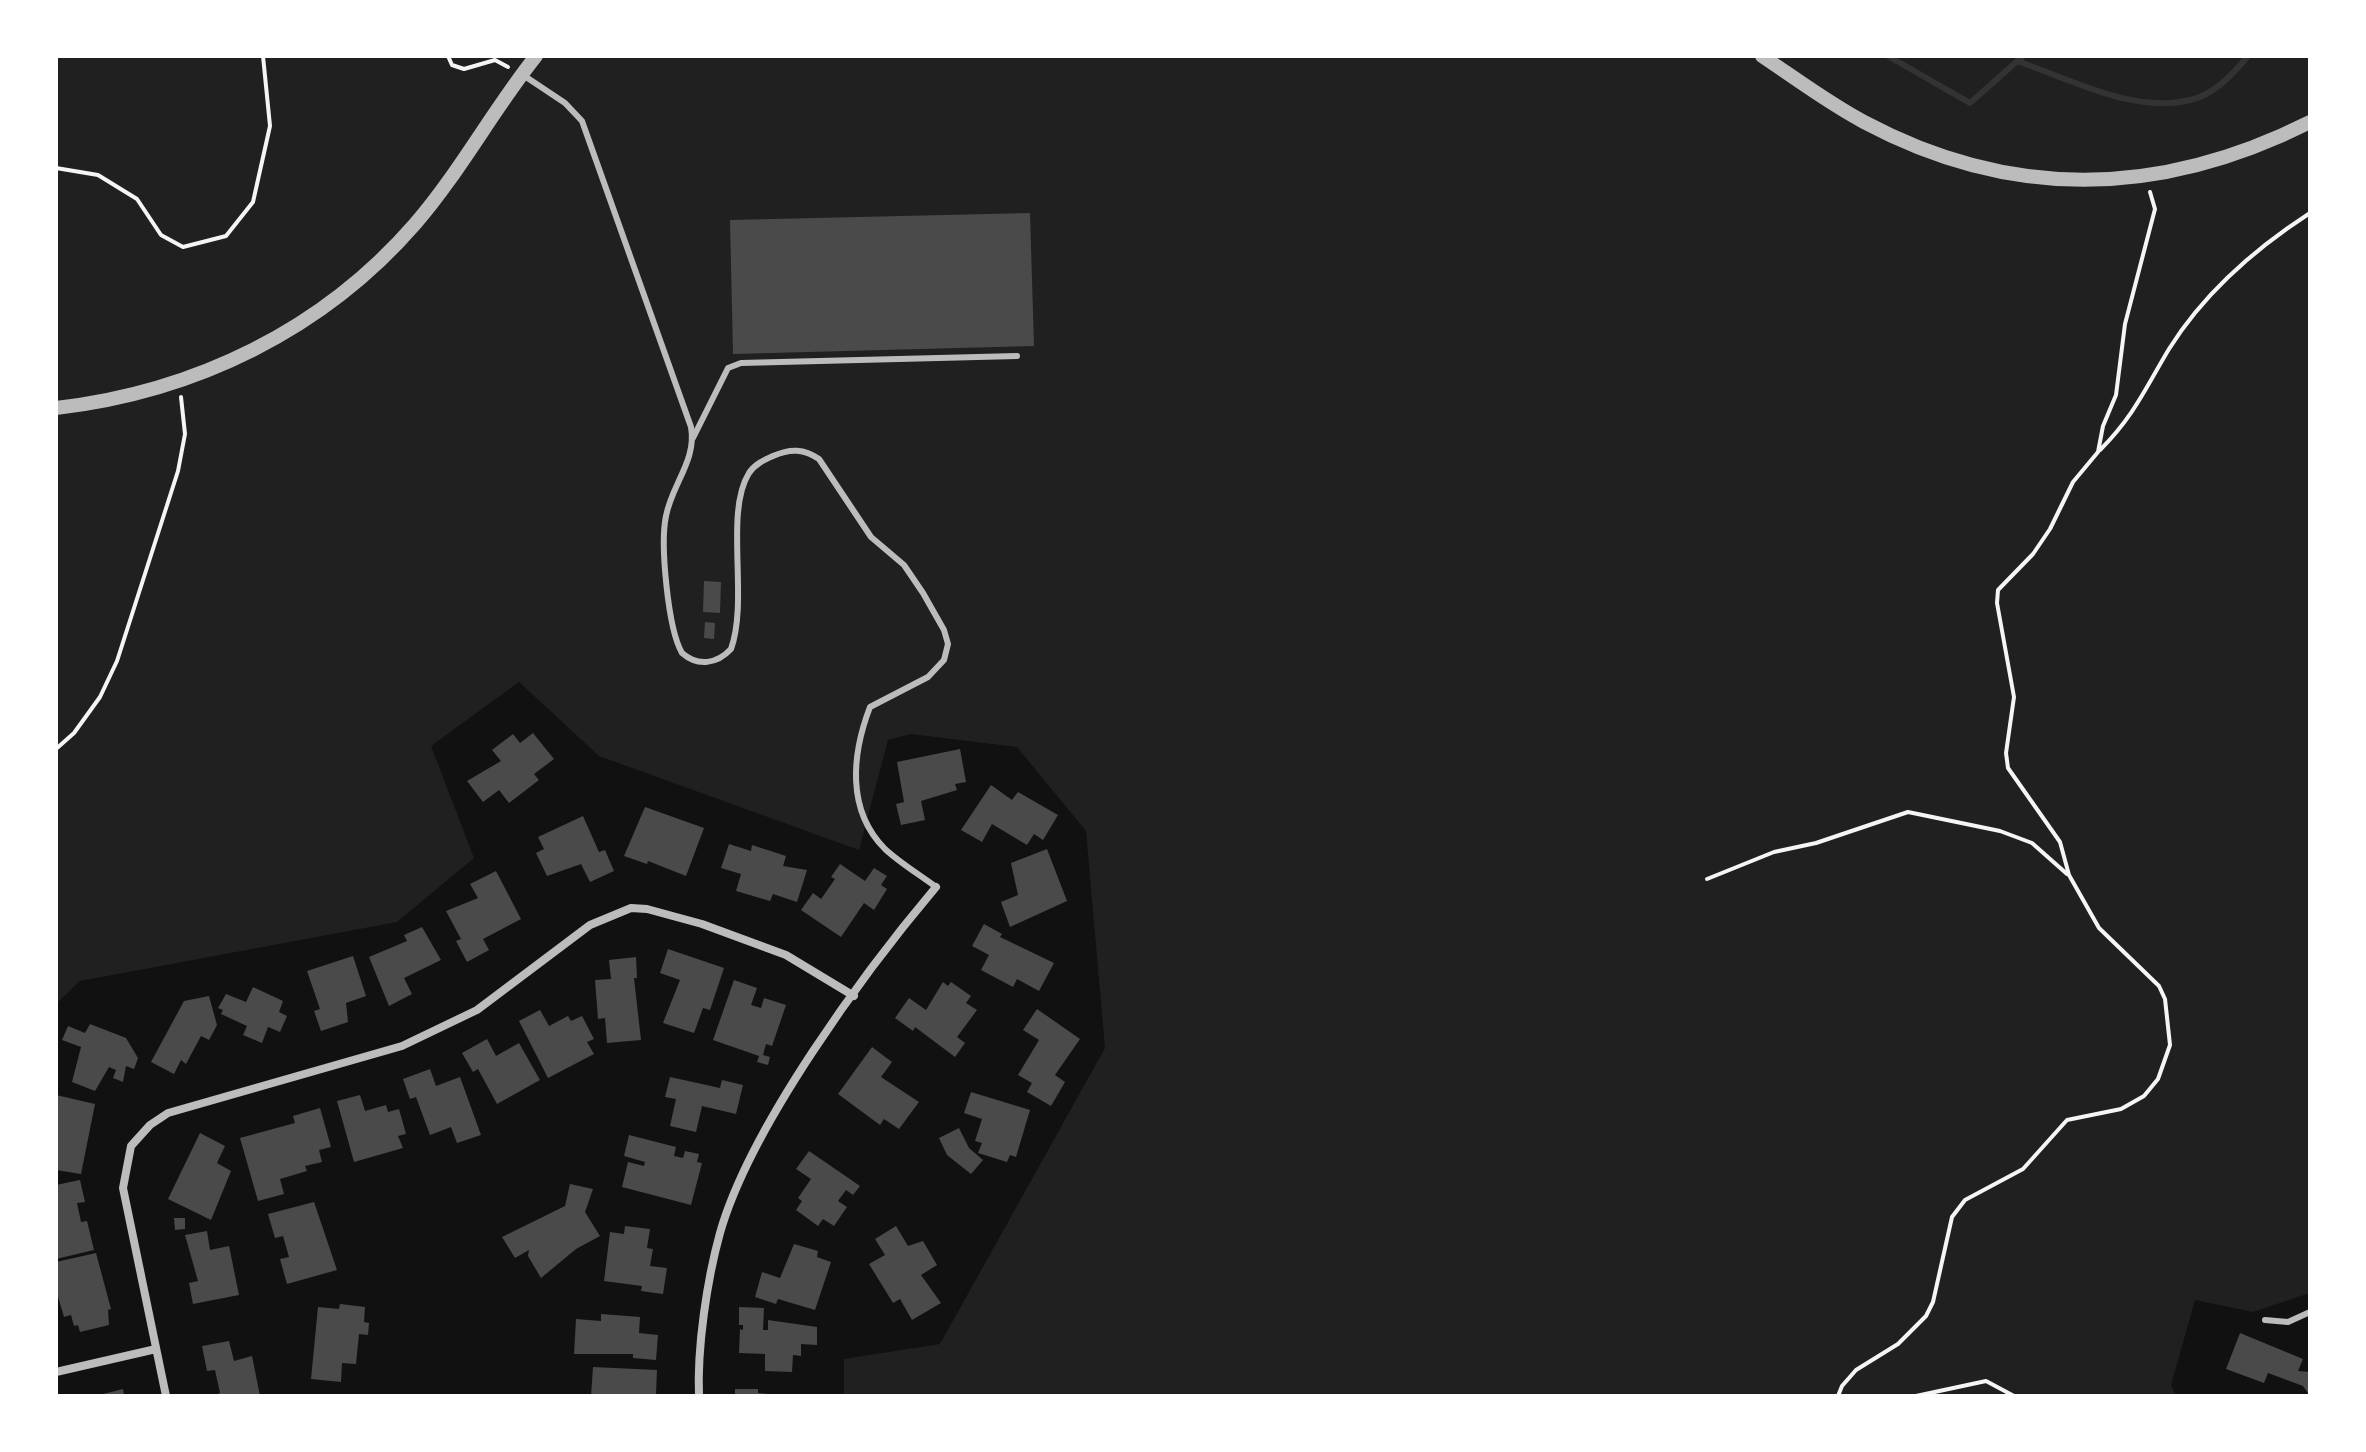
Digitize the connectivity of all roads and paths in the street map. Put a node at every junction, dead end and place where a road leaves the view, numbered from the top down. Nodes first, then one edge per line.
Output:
1 (263, 56) edge
2 (448, 56) edge
3 (536, 56) edge
4 (1762, 56) edge
5 (521, 74) junction
6 (2310, 122) edge
7 (56, 168) edge
8 (2146, 177) junction
9 (2310, 213) edge
10 (1017, 356) dead end
11 (177, 384) junction
12 (56, 408) edge
13 (693, 438) junction
14 (2098, 452) junction
15 (56, 749) edge
16 (2069, 875) junction
17 (1707, 879) dead end
18 (936, 887) joint
19 (854, 996) junction
20 (2310, 1312) edge
21 (2265, 1320) dead end
22 (156, 1349) junction
23 (56, 1372) edge
24 (166, 1396) edge
25 (699, 1396) edge
26 (1838, 1396) edge
27 (1916, 1396) edge
28 (2014, 1396) edge

1 - 7 path
2 - 5 path
3 - 5 street
4 - 8 street
5 - 11 street
5 - 13 lane
6 - 8 street
8 - 14 path
9 - 14 path
10 - 13 lane
11 - 12 street
11 - 15 path
13 - 18 lane
14 - 16 path
16 - 17 path
16 - 26 path
18 - 19 street
19 - 22 street
19 - 25 street
20 - 21 lane
22 - 23 street
22 - 24 street
27 - 28 path

